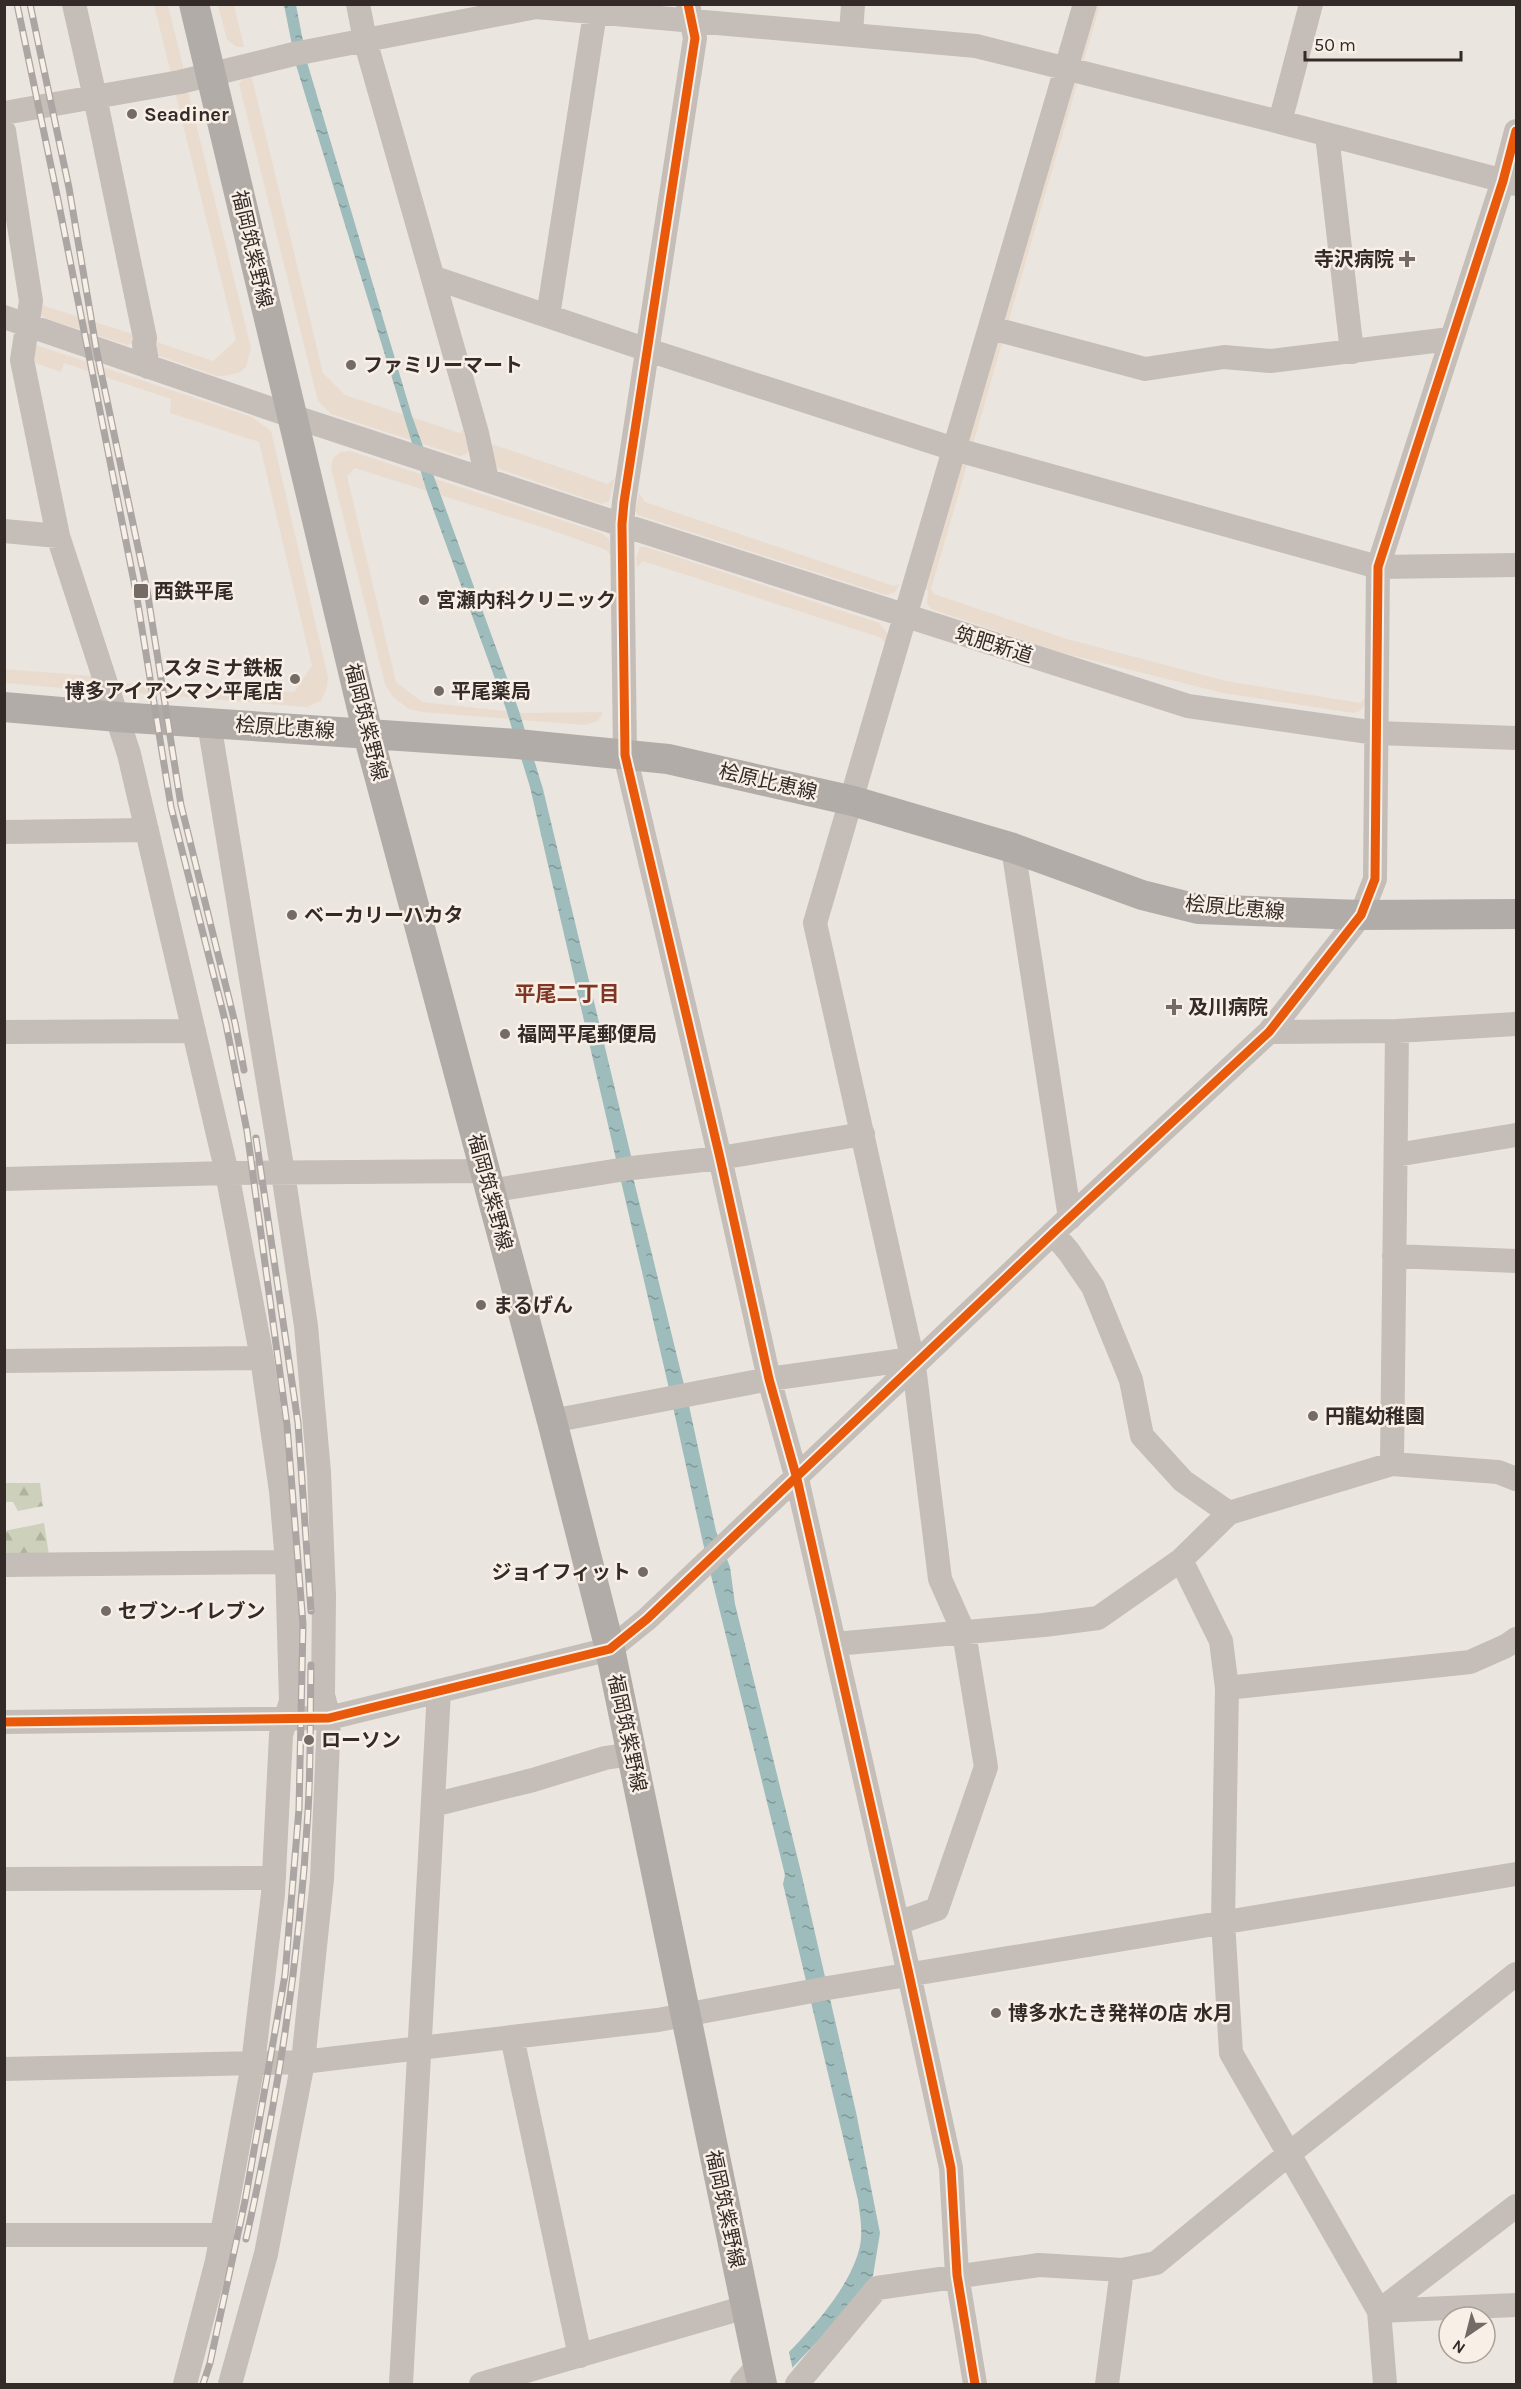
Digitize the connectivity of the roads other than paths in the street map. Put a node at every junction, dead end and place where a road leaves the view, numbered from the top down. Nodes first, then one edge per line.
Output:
1 (74, 4) edge
2 (194, 4) edge
3 (358, 4) edge
4 (853, 4) edge
5 (1085, 4) edge
6 (1311, 4) edge
7 (536, 6) edge
8 (689, 12) edge
9 (595, 13) junction
10 (852, 34) junction
11 (365, 40) junction
12 (1066, 69) junction
13 (211, 73) junction
14 (95, 97) junction
15 (4, 113) edge
16 (1280, 122) junction
17 (4, 131) edge
18 (1516, 131) edge
19 (1327, 135) junction
20 (1510, 183) edge
21 (435, 278) junction
22 (548, 316) junction
23 (16, 321) edge
24 (991, 328) junction
25 (1450, 339) junction
26 (648, 350) junction
27 (1352, 352) junction
28 (148, 367) junction
29 (292, 416) junction
30 (954, 449) junction
31 (487, 480) junction
32 (622, 524) junction
33 (4, 531) edge
34 (58, 536) junction
35 (1516, 565) edge
36 (1378, 567) junction
37 (906, 617) junction
38 (4, 707) edge
39 (118, 717) junction
40 (209, 723) junction
41 (1376, 733) junction
42 (368, 734) junction
43 (1516, 738) edge
44 (625, 755) junction
45 (853, 801) junction
46 (147, 830) junction
47 (4, 832) edge
48 (1013, 848) junction
49 (1516, 914) edge
50 (1361, 915) junction
51 (1516, 1024) edge
52 (194, 1030) junction
53 (1397, 1031) junction
54 (4, 1032) edge
55 (1269, 1032) junction
56 (862, 1134) junction
57 (1516, 1135) edge
58 (1396, 1155) junction
59 (720, 1158) junction
60 (227, 1173) junction
61 (283, 1173) junction
62 (4, 1179) edge
63 (487, 1181) junction
64 (1062, 1226) junction
65 (1394, 1256) junction
66 (1516, 1261) edge
67 (262, 1358) junction
68 (4, 1361) edge
69 (913, 1362) junction
70 (769, 1379) junction
71 (552, 1421) junction
72 (1392, 1464) junction
73 (797, 1479) junction
74 (1516, 1479) edge
75 (1229, 1513) junction
76 (1181, 1560) junction
77 (287, 1562) junction
78 (4, 1565) edge
79 (964, 1633) junction
80 (1516, 1640) edge
81 (835, 1644) junction
82 (610, 1649) junction
83 (1227, 1688) junction
84 (440, 1691) junction
85 (329, 1718) junction
86 (284, 1719) junction
87 (4, 1722) edge
88 (631, 1754) junction
89 (433, 1805) junction
90 (1516, 1874) edge
91 (274, 1878) junction
92 (4, 1879) edge
93 (1223, 1921) junction
94 (898, 1923) junction
95 (909, 1974) junction
96 (1516, 1974) edge
97 (685, 2015) junction
98 (512, 2037) junction
99 (420, 2048) junction
100 (303, 2062) junction
101 (253, 2064) junction
102 (4, 2069) edge
103 (1290, 2153) junction
104 (1516, 2206) edge
105 (4, 2235) edge
106 (222, 2235) junction
107 (1122, 2270) junction
108 (957, 2275) junction
109 (1516, 2305) edge
110 (746, 2307) junction
111 (1379, 2311) junction
112 (580, 2356) junction
113 (756, 2378) edge
114 (184, 2385) edge
115 (230, 2385) edge
116 (401, 2385) edge
117 (481, 2385) edge
118 (797, 2385) edge
119 (975, 2385) edge
120 (1107, 2385) edge
121 (1385, 2385) edge

1 - 14 street
2 - 13 main road, 福岡筑紫野線
3 - 11 street
4 - 10 street
5 - 12 street
6 - 16 street
7 - 9 street
7 - 11 street
8 - 9 street
8 - 10 street
8 - 26 street
9 - 22 street
10 - 12 street
11 - 13 street
11 - 21 street
12 - 16 street
12 - 24 street
13 - 14 street
13 - 29 main road, 福岡筑紫野線
14 - 15 street
14 - 28 street
16 - 19 street
17 - 23 street
18 - 20 street
19 - 20 street
19 - 27 street
20 - 25 street
21 - 22 street
21 - 31 street
22 - 26 street
23 - 28 street, 筑肥新道
23 - 34 street
24 - 27 street
24 - 30 street
25 - 27 street
25 - 36 street
26 - 30 street
26 - 32 street
28 - 29 street, 筑肥新道
29 - 31 street, 筑肥新道
29 - 42 main road, 福岡筑紫野線
30 - 36 street
30 - 37 street
31 - 32 street, 筑肥新道
32 - 37 street, 筑肥新道
32 - 44 street
33 - 34 street
34 - 39 street
35 - 36 street
36 - 41 street
37 - 41 street, 筑肥新道
37 - 45 street
38 - 39 main road, 桧原比恵線
39 - 40 main road, 桧原比恵線
39 - 46 street
40 - 42 main road, 桧原比恵線
40 - 61 street
41 - 43 street, 筑肥新道
41 - 50 street
42 - 44 main road, 桧原比恵線
42 - 63 main road, 福岡筑紫野線
44 - 45 main road, 桧原比恵線
44 - 59 street
45 - 48 main road, 桧原比恵線
45 - 56 street
46 - 47 street
46 - 52 street
48 - 50 main road, 桧原比恵線
48 - 64 street
49 - 50 main road, 桧原比恵線
50 - 55 street
51 - 53 street
52 - 54 street
52 - 60 street
53 - 55 street
53 - 58 street
55 - 64 street
56 - 59 street
56 - 69 street
57 - 58 street
58 - 65 street
59 - 63 street
59 - 70 street
60 - 61 street
60 - 62 street
60 - 67 street
61 - 63 street
61 - 85 street
63 - 71 main road, 福岡筑紫野線
64 - 69 street
64 - 75 street
65 - 66 street
65 - 72 street
67 - 68 street
67 - 77 street
69 - 70 street
69 - 73 street
69 - 79 street
70 - 71 street
70 - 73 street
71 - 82 main road, 福岡筑紫野線
72 - 74 street
72 - 75 street
73 - 81 street
73 - 82 street
75 - 76 street
76 - 79 street
76 - 83 street
77 - 78 street
77 - 86 street
79 - 81 street
79 - 94 street
80 - 83 street
81 - 94 street
82 - 84 street
82 - 88 main road, 福岡筑紫野線
83 - 93 street
84 - 85 street
84 - 89 street
85 - 86 street
85 - 100 street
86 - 87 street
86 - 91 street
88 - 89 street
88 - 97 main road, 福岡筑紫野線
89 - 99 street
90 - 93 street
91 - 92 street
91 - 101 street
93 - 95 street
93 - 103 street
94 - 95 street
95 - 97 street
95 - 108 street
96 - 103 street
97 - 98 street
97 - 110 main road, 福岡筑紫野線
98 - 99 street
98 - 112 street
99 - 100 street
99 - 116 street
100 - 101 street
100 - 115 street
101 - 102 street
101 - 106 street
103 - 107 street
103 - 111 street
104 - 111 street
105 - 106 street
106 - 114 street
107 - 108 street
107 - 120 street
108 - 118 street
108 - 119 street
109 - 111 street
110 - 112 street
110 - 113 main road, 福岡筑紫野線
111 - 121 street
112 - 117 street

